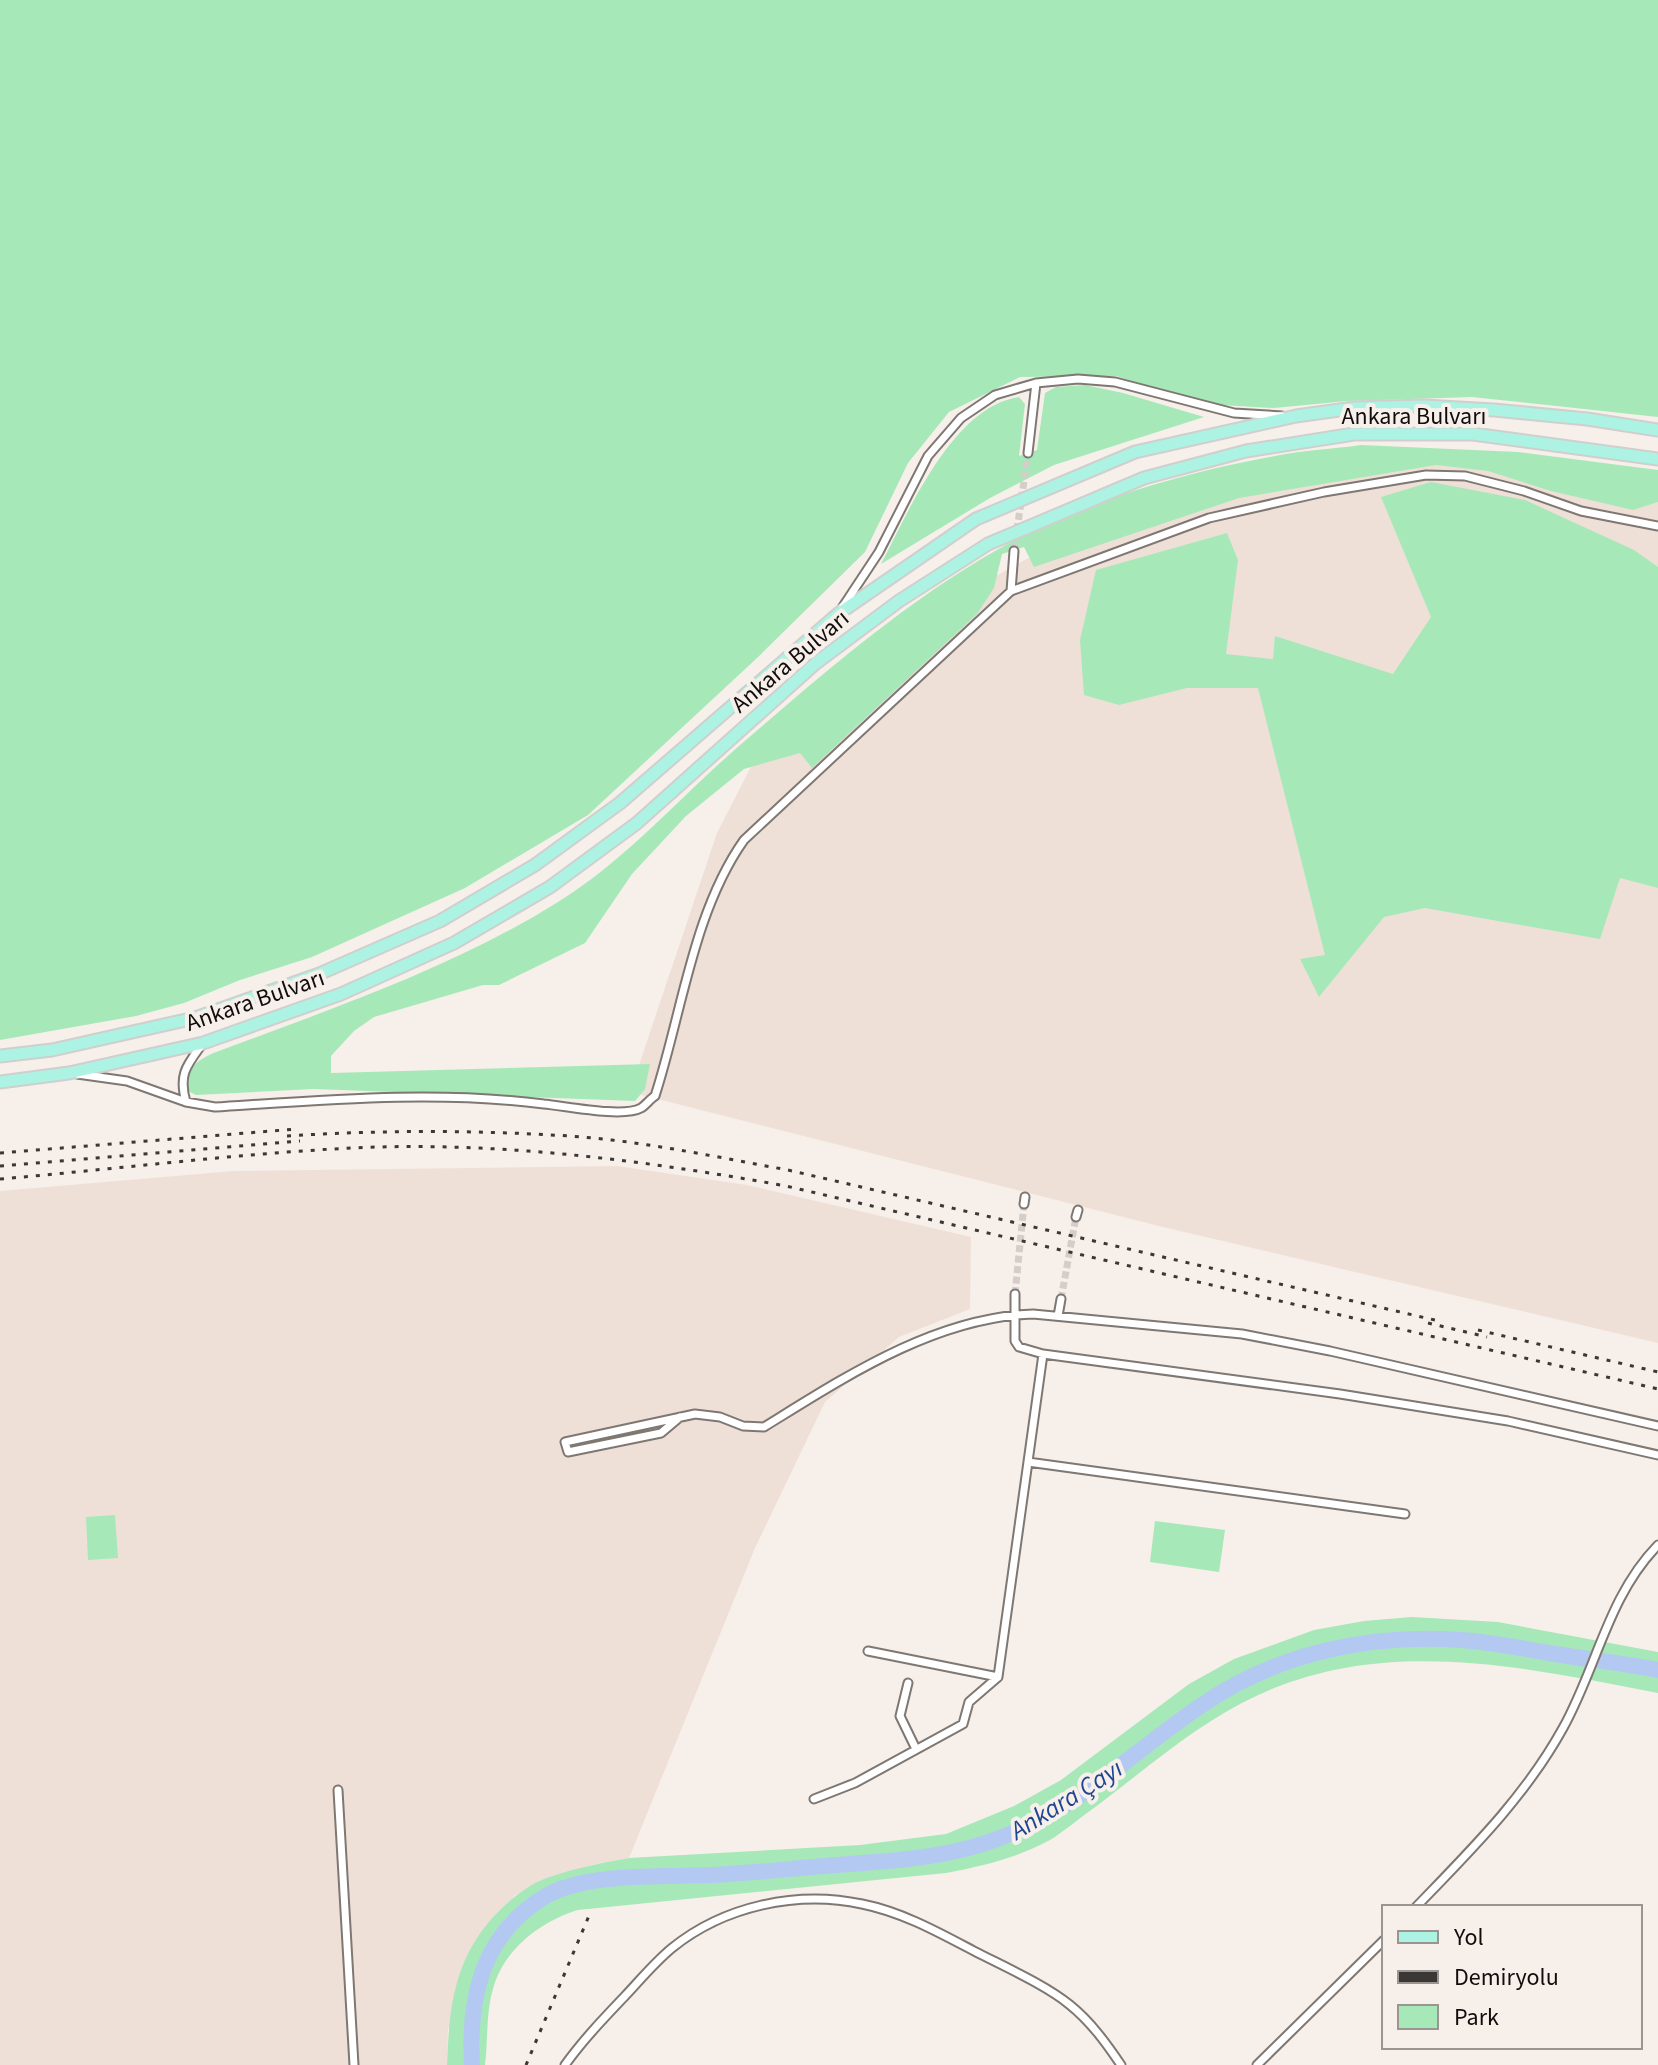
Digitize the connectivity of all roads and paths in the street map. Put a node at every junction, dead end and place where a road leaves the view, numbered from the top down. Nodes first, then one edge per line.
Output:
1 (1036, 383) junction
2 (1296, 416) junction
3 (1658, 430) edge
4 (1028, 453) tunnel mouth
5 (1658, 459) edge
6 (1658, 526) edge
7 (1014, 551) tunnel mouth
8 (1011, 591) junction
9 (838, 614) junction
10 (203, 1043) junction
11 (0, 1056) edge
12 (69, 1073) junction
13 (0, 1082) edge
14 (186, 1102) junction
15 (1015, 1294) tunnel mouth
16 (1061, 1299) tunnel mouth
17 (1014, 1315) junction
18 (1058, 1316) junction
19 (1043, 1354) junction
20 (680, 1417) junction
21 (1658, 1426) edge
22 (1658, 1455) edge
23 (1028, 1462) junction
24 (1405, 1514) dead end
25 (1658, 1545) edge
26 (868, 1651) dead end
27 (998, 1677) junction
28 (908, 1683) dead end
29 (916, 1749) junction
30 (338, 1790) dead end
31 (814, 1799) dead end
32 (1418, 1905) edge
33 (1382, 1942) edge
34 (354, 2065) edge
35 (565, 2065) edge
36 (1121, 2065) edge
37 (1257, 2065) edge

1 - 2 street
1 - 4 street
1 - 9 street
2 - 3 main road, Ankara Bulvarı
2 - 9 main road, Ankara Bulvarı
5 - 10 main road, Ankara Bulvarı
6 - 8 street
7 - 8 street
8 - 14 street
9 - 11 main road, Ankara Bulvarı
10 - 12 main road, Ankara Bulvarı
10 - 14 street
12 - 13 main road, Ankara Bulvarı
12 - 14 street
15 - 17 street
16 - 18 street
17 - 18 street
17 - 19 street
17 - 20 street
18 - 21 street
19 - 22 street
19 - 23 street
20 - 20 street
23 - 24 street
23 - 27 street
25 - 32 street
26 - 27 street
27 - 29 street
28 - 29 street
29 - 31 street
30 - 34 street
33 - 37 street
35 - 36 street

